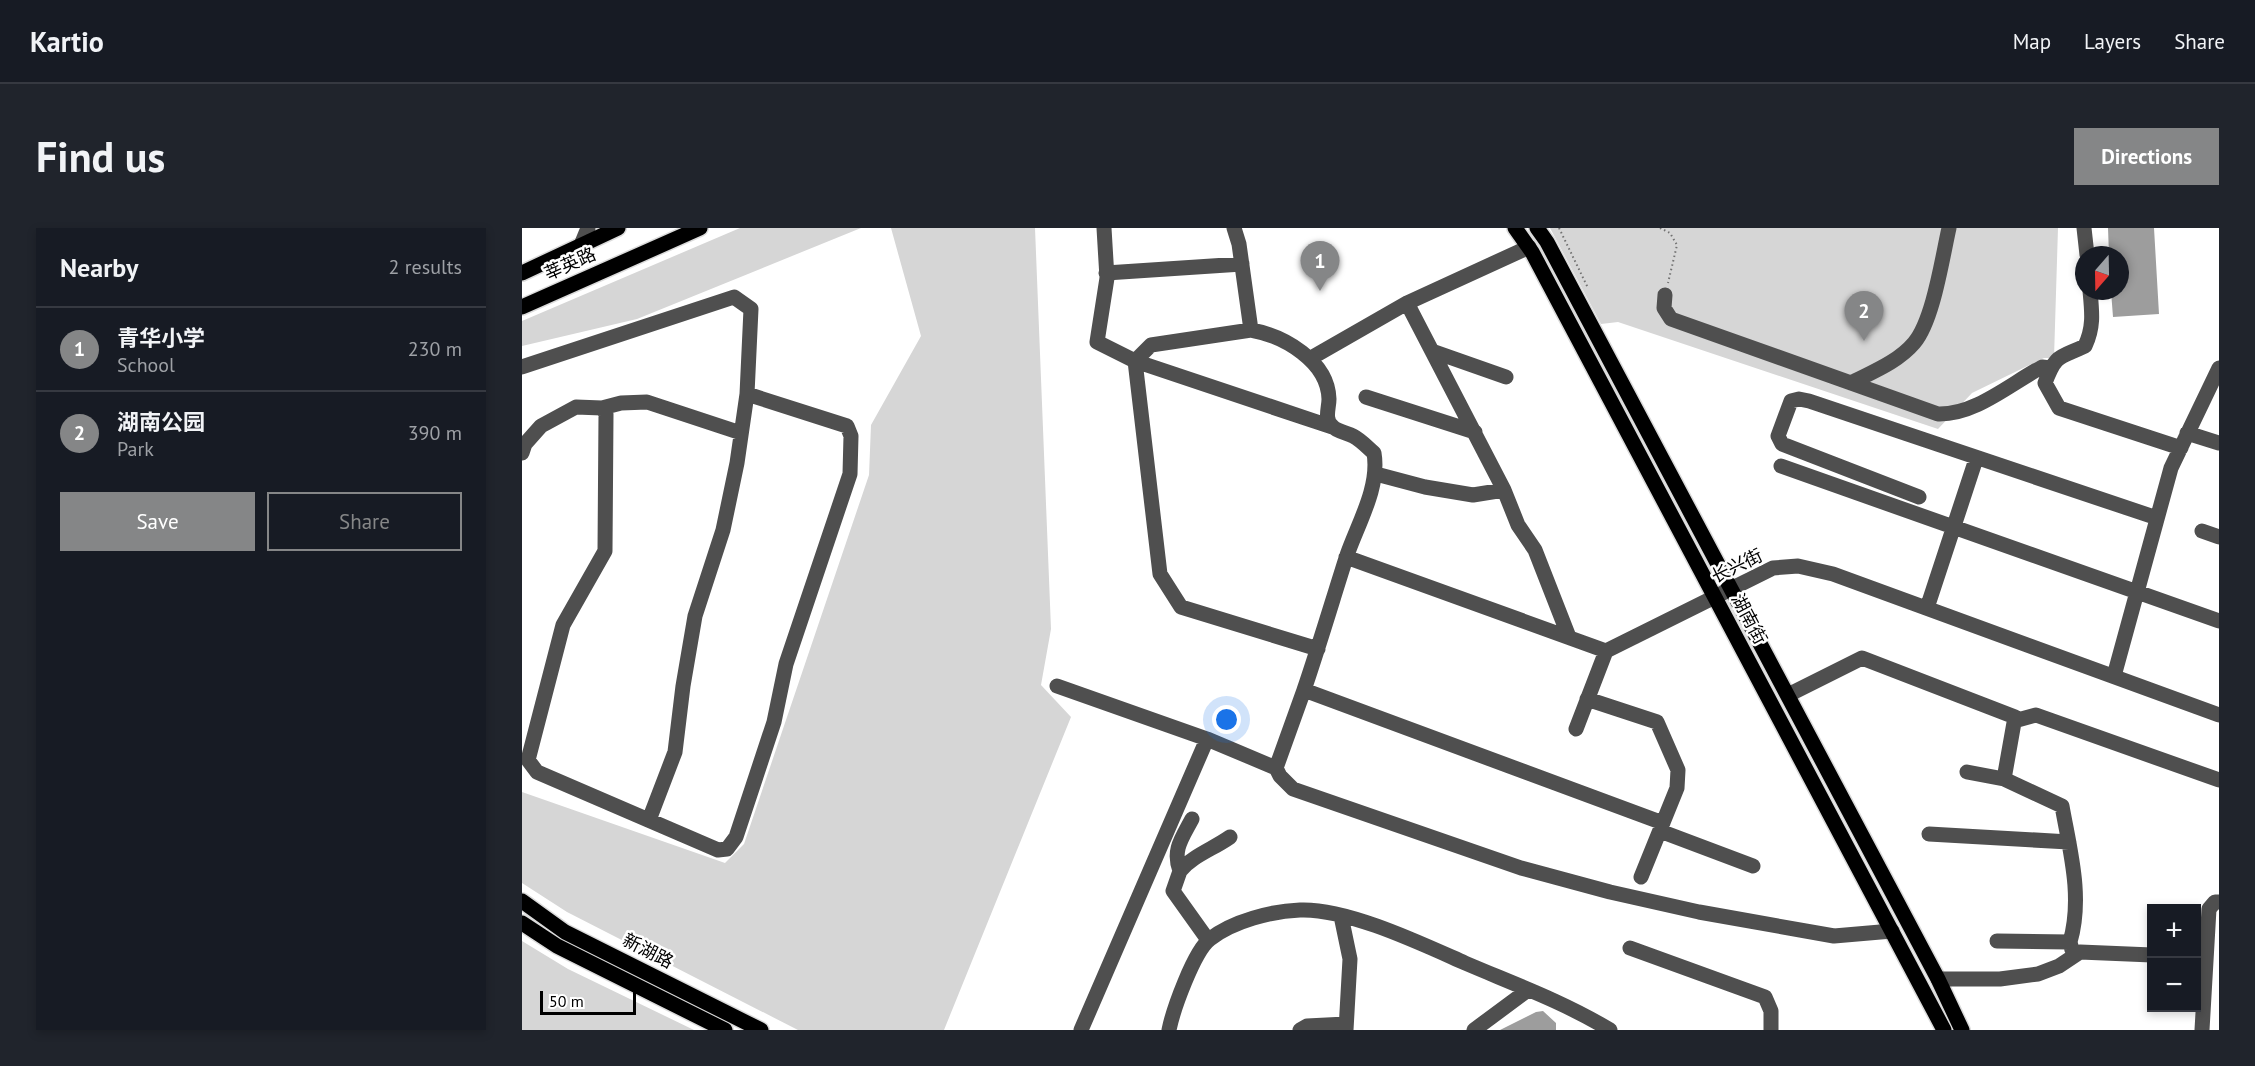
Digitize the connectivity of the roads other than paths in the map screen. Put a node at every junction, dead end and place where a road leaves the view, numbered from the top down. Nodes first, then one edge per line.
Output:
1 (588, 228) edge
2 (618, 228) edge
3 (700, 228) edge
4 (1104, 228) edge
5 (1234, 228) edge
6 (1515, 228) edge
7 (1537, 228) edge
8 (1949, 228) edge
9 (2084, 228) edge
10 (581, 244) junction
11 (2085, 246) edge
12 (1529, 247) junction
13 (1242, 264) junction
14 (522, 273) edge
15 (1107, 273) junction
16 (1665, 295) road end
17 (2091, 300) edge
18 (1407, 303) junction
19 (522, 307) edge
20 (1251, 330) junction
21 (1432, 351) junction
22 (1311, 358) junction
23 (1135, 361) junction
24 (522, 367) edge
25 (2050, 368) junction
26 (2219, 368) edge
27 (1506, 377) dead end
28 (1851, 383) junction
29 (747, 394) junction
30 (1366, 397) dead end
31 (602, 408) junction
32 (1332, 427) junction
33 (1474, 432) junction
34 (741, 433) junction
35 (2187, 433) junction
36 (2219, 443) edge
37 (2181, 448) junction
38 (522, 453) edge
39 (1976, 459) junction
40 (1781, 466) dead end
41 (1376, 474) junction
42 (1504, 490) junction
43 (1919, 497) dead end
44 (2157, 518) junction
45 (1955, 528) junction
46 (2202, 531) dead end
47 (2219, 537) edge
48 (1346, 557) junction
49 (1730, 589) junction
50 (2135, 592) junction
51 (1716, 598) junction
52 (1928, 608) junction
53 (2219, 621) edge
54 (1569, 637) junction
55 (1318, 649) junction
56 (1606, 651) junction
57 (2114, 676) junction
58 (1057, 686) dead end
59 (1304, 690) junction
60 (1788, 695) junction
61 (1587, 699) junction
62 (2219, 715) edge
63 (2014, 721) junction
64 (1576, 729) dead end
65 (1207, 740) junction
66 (1276, 768) junction
67 (1967, 772) dead end
68 (2004, 779) junction
69 (2219, 780) edge
70 (1192, 819) dead end
71 (649, 820) junction
72 (1662, 827) junction
73 (1929, 834) dead end
74 (1230, 837) dead end
75 (2069, 842) junction
76 (1753, 866) dead end
77 (1180, 871) junction
78 (1641, 877) dead end
79 (522, 900) edge
80 (2219, 902) edge
81 (1341, 916) junction
82 (522, 923) edge
83 (1375, 926) junction
84 (1892, 931) junction
85 (1208, 940) junction
86 (1997, 942) dead end
87 (1347, 947) junction
88 (1630, 948) dead end
89 (2072, 949) junction
90 (2147, 955) edge
91 (1938, 979) junction
92 (1528, 990) junction
93 (1346, 1027) edge
94 (725, 1030) edge
95 (762, 1030) edge
96 (1081, 1030) edge
97 (1169, 1030) edge
98 (1300, 1030) edge
99 (1474, 1030) edge
100 (1610, 1030) edge
101 (1771, 1030) edge
102 (1944, 1030) edge
103 (1962, 1030) edge
104 (2202, 1030) edge

1 - 10 street
2 - 10 main road, 莘英路
3 - 19 main road, 莘英路
4 - 15 street
5 - 13 street
6 - 12 main road, 湖南街
7 - 49 main road, 湖南街
8 - 28 street
9 - 11 street
10 - 14 main road, 莘英路
12 - 18 street
12 - 51 main road, 湖南街
13 - 15 street
13 - 20 street
15 - 23 street
16 - 28 street
17 - 25 street
18 - 21 street
18 - 22 street
20 - 22 street
20 - 23 street
21 - 27 street
21 - 33 street
22 - 32 street
23 - 32 street
23 - 55 street
24 - 29 street
25 - 28 street
25 - 37 street
26 - 35 street
29 - 34 street
29 - 71 street
30 - 33 street
31 - 34 street
31 - 38 street
31 - 71 street
32 - 41 street
33 - 42 street
34 - 71 street
35 - 36 street
35 - 37 street
37 - 44 street
39 - 43 street
39 - 44 street
39 - 45 street
40 - 45 street
41 - 42 street
41 - 48 street
42 - 54 street
44 - 50 street
45 - 50 street
45 - 52 street
46 - 47 street
48 - 54 street
48 - 55 street
49 - 51 street, 长兴街
49 - 52 street, 长兴街
49 - 60 main road, 湖南街
50 - 53 street
50 - 57 street
51 - 56 street, 长兴街
51 - 84 main road, 湖南街
52 - 57 street, 长兴街
54 - 56 street
55 - 59 street
56 - 61 street
57 - 62 street, 长兴街
58 - 65 street
59 - 66 street
59 - 72 street
60 - 63 street
60 - 91 main road, 湖南街
61 - 64 street
61 - 72 street
63 - 68 street
63 - 69 street
65 - 66 street
65 - 96 street
66 - 84 street
67 - 68 street
68 - 75 street
70 - 77 street
72 - 76 street
72 - 78 street
73 - 75 street
74 - 77 street
75 - 89 street
77 - 85 street
79 - 95 main road, 新湖路
80 - 104 street
81 - 83 street
81 - 85 street
81 - 87 street
82 - 94 main road, 新湖路
83 - 87 street
83 - 92 street
84 - 102 main road, 湖南街
85 - 97 street
86 - 89 street
87 - 93 street
88 - 101 street
89 - 90 street
89 - 91 street
91 - 103 main road, 湖南街
92 - 99 street
92 - 100 street
93 - 98 street

